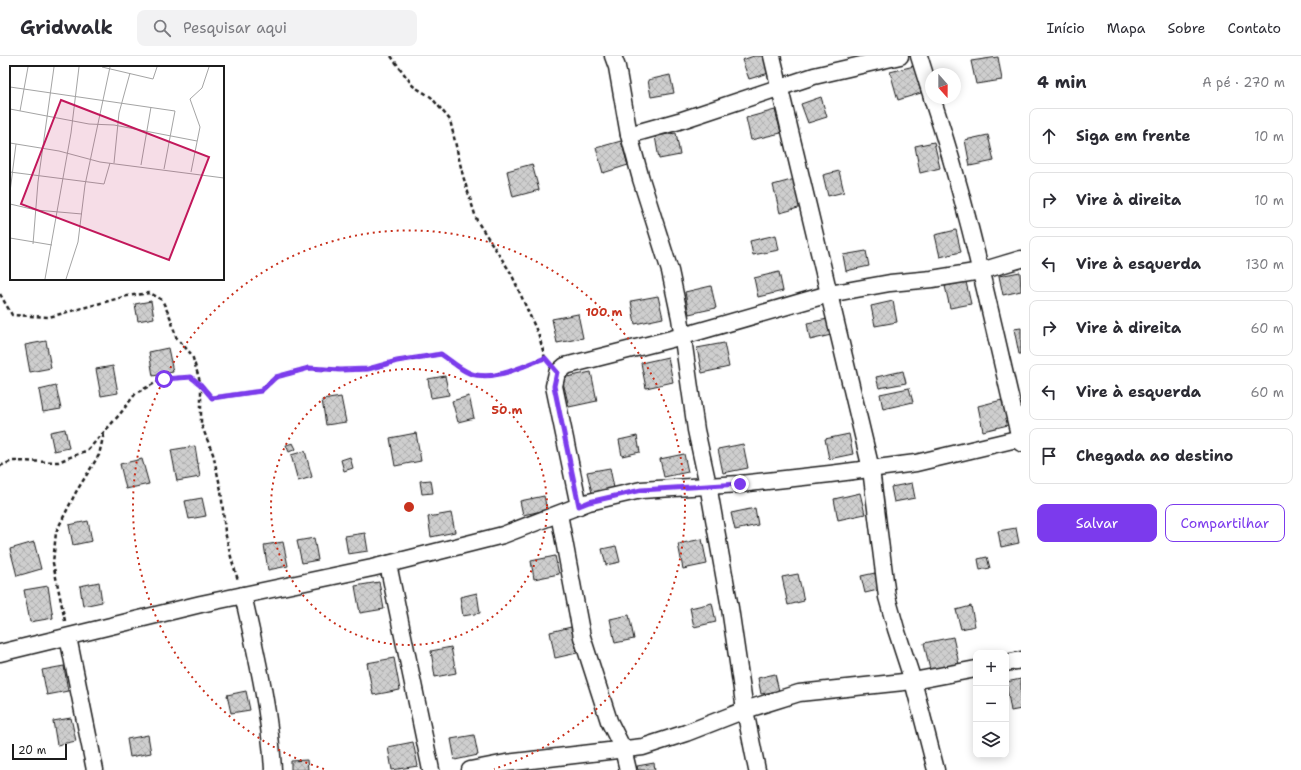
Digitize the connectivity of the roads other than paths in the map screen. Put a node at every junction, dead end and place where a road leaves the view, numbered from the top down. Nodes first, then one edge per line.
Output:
1 (613, 56) edge
2 (772, 56) edge
3 (900, 56) edge
4 (919, 56) edge
5 (925, 75) edge
6 (779, 88) junction
7 (934, 104) edge
8 (629, 135) junction
9 (1021, 259) edge
10 (981, 271) junction
11 (829, 294) junction
12 (683, 336) junction
13 (1021, 440) edge
14 (871, 469) junction
15 (708, 486) junction
16 (579, 506) junction
17 (559, 514) junction
18 (388, 564) junction
19 (243, 595) junction
20 (68, 637) junction
21 (0, 653) edge
22 (1021, 660) edge
23 (1009, 662) edge
24 (973, 670) edge
25 (913, 681) junction
26 (745, 710) junction
27 (624, 749) junction
28 (95, 770) edge
29 (273, 770) edge
30 (431, 770) edge
31 (470, 770) edge
32 (628, 770) edge
33 (757, 770) edge
34 (936, 770) edge

1 - 8 street
2 - 6 street
3 - 6 street
4 - 5 street
6 - 8 street
6 - 11 street
7 - 10 street
8 - 12 street
9 - 10 street
10 - 11 street
10 - 13 street
11 - 12 street
11 - 14 street
12 - 15 street
12 - 16 street
13 - 14 street
14 - 15 street
14 - 25 street
15 - 16 street
15 - 26 street
16 - 17 street
17 - 18 street
17 - 27 street
18 - 19 street
18 - 30 street
19 - 20 street
19 - 29 street
20 - 21 street
20 - 28 street
22 - 23 street
24 - 25 street
25 - 26 street
25 - 34 street
26 - 27 street
26 - 33 street
27 - 31 street
27 - 32 street

